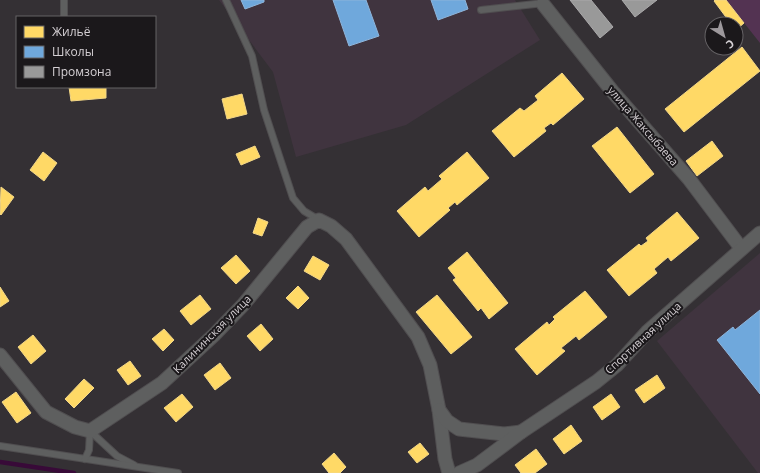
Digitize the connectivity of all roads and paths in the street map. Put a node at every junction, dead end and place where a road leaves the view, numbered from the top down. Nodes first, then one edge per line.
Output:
1 (64, 0) edge
2 (226, 0) edge
3 (545, 2) edge
4 (481, 10) dead end
5 (64, 16) edge
6 (319, 220) junction
7 (760, 233) edge
8 (741, 248) junction
9 (0, 355) edge
10 (439, 410) junction
11 (90, 431) junction
12 (521, 432) junction
13 (0, 446) edge
14 (85, 459) junction
15 (139, 468) junction
16 (178, 473) edge
17 (449, 473) edge
18 (459, 473) edge

1 - 5 lane
2 - 6 lane
3 - 4 lane
3 - 8 street, улица Жаксыбаева
6 - 10 street
6 - 11 street, Калининская улица
7 - 8 street, Спортивная улица
8 - 12 street, Спортивная улица
9 - 11 street
10 - 12 street
10 - 17 street
11 - 14 lane
11 - 15 lane
12 - 18 street, Спортивная улица
13 - 14 lane
14 - 15 lane
15 - 16 lane

